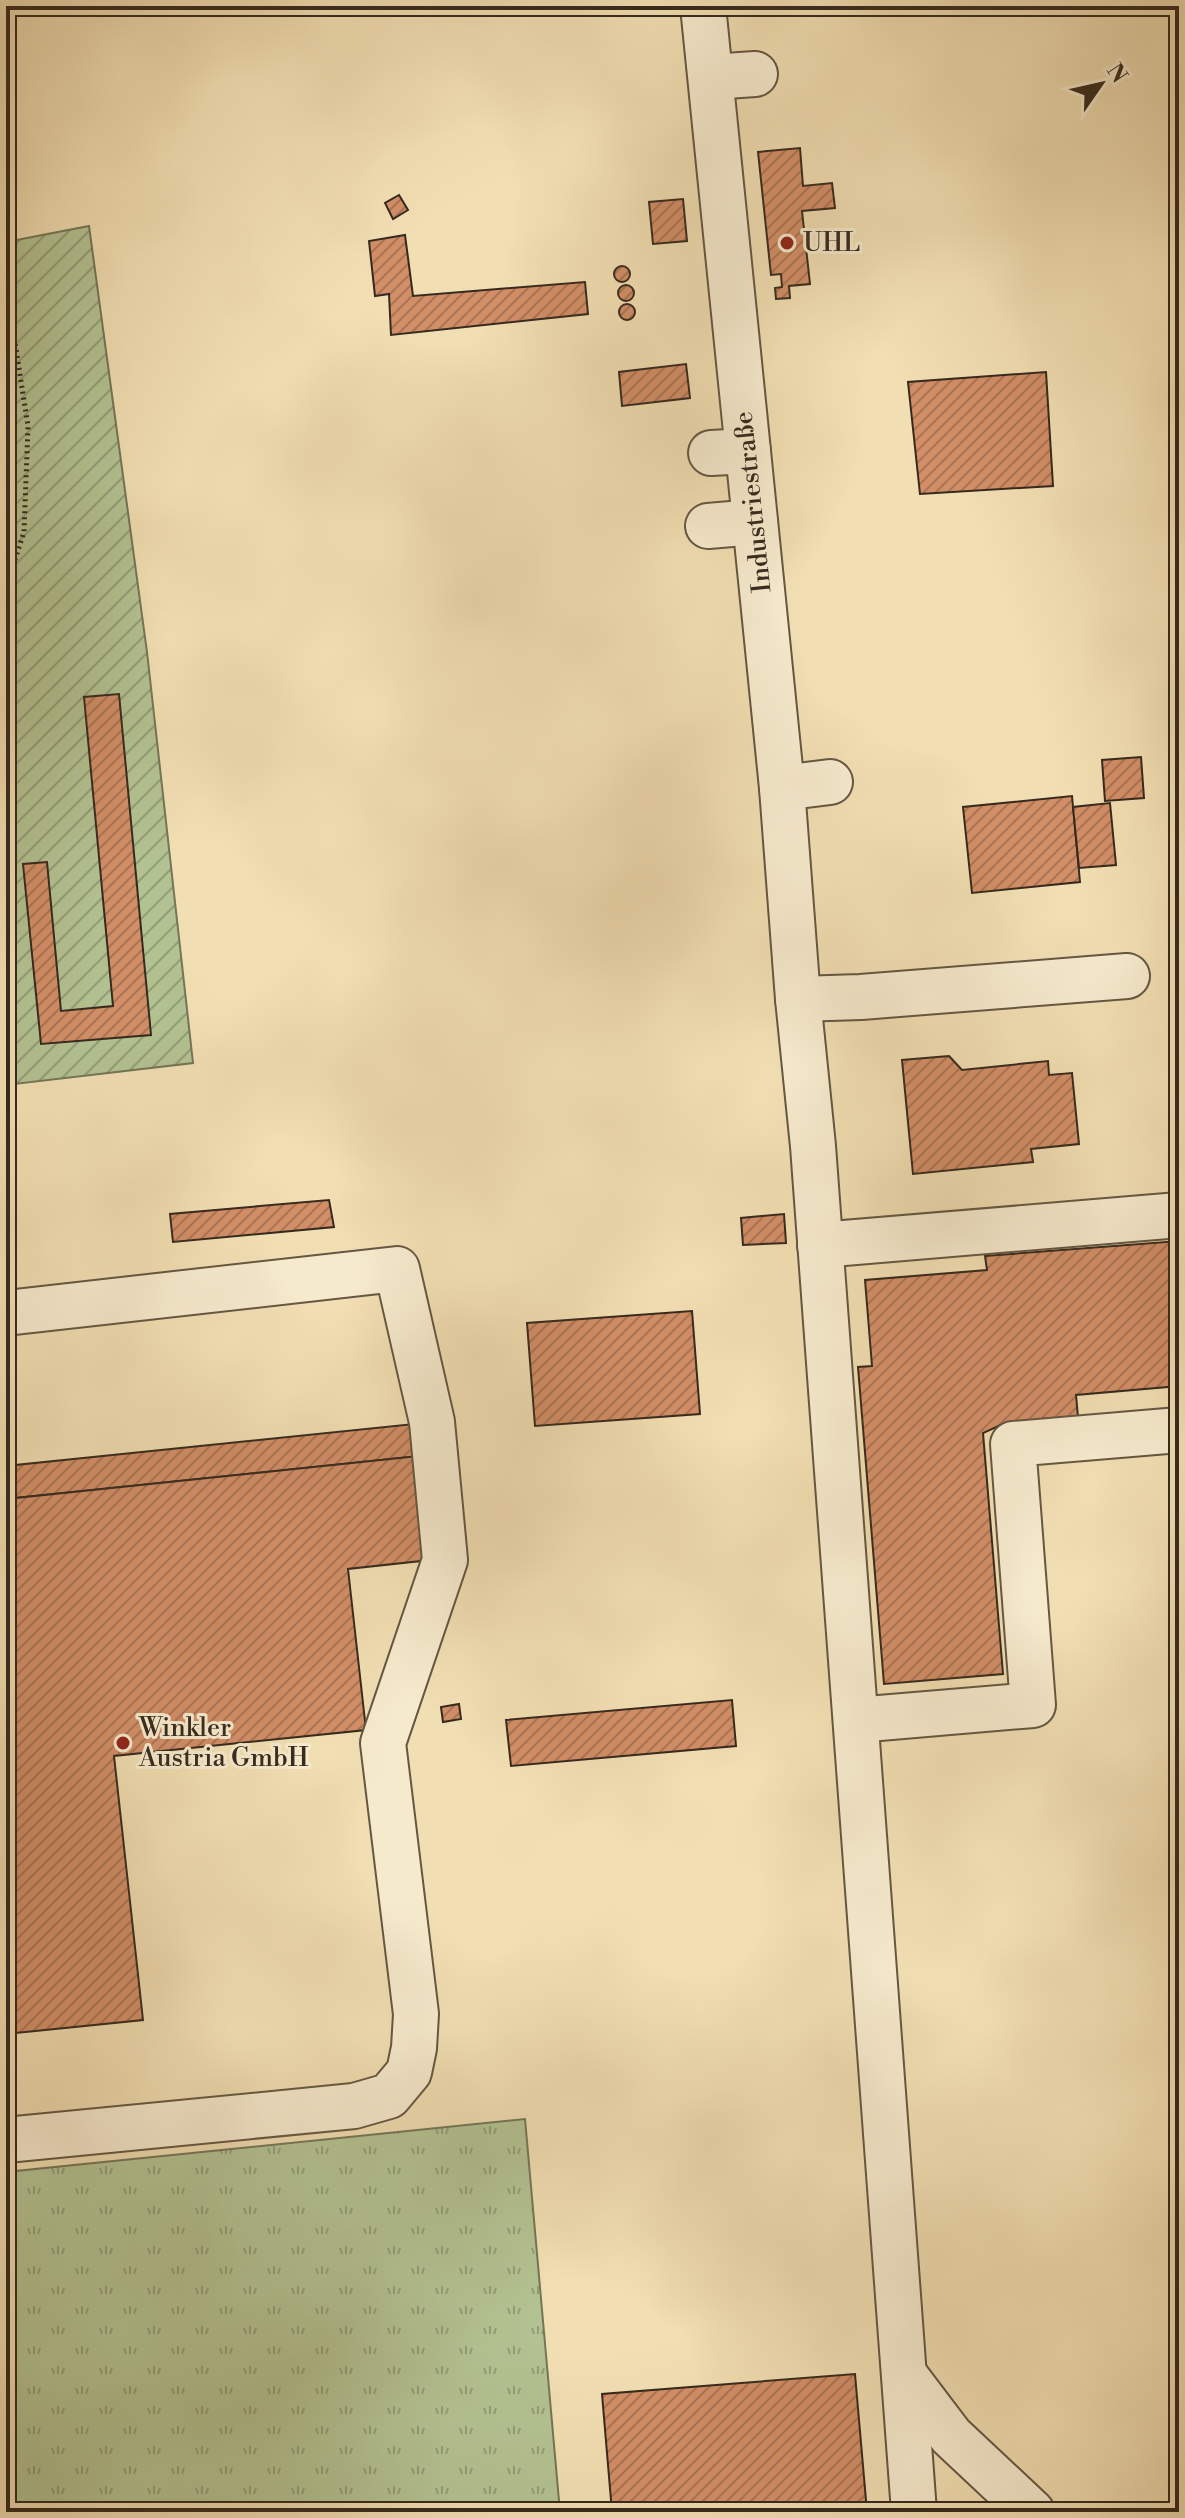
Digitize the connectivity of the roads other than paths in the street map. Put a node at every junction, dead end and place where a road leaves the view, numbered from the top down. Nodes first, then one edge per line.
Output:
1 (703, 6) edge
2 (755, 74) dead end
3 (703, 92) junction
4 (755, 522) junction
5 (708, 526) dead end
6 (830, 782) dead end
7 (782, 788) junction
8 (1127, 976) dead end
9 (798, 999) junction
10 (1179, 1215) edge
11 (820, 1245) junction
12 (6, 1313) edge
13 (1179, 1430) edge
14 (856, 1720) junction
15 (6, 2140) edge
16 (904, 2374) junction
17 (914, 2512) edge
18 (1032, 2512) edge

1 - 3 street, Industriestraße
2 - 3 street
3 - 4 street, Industriestraße
4 - 5 street
4 - 7 street, Industriestraße
6 - 7 street
7 - 9 street, Industriestraße
8 - 9 street
9 - 11 street, Industriestraße
10 - 11 street
11 - 14 street, Industriestraße
12 - 15 street
13 - 14 street
14 - 16 street, Industriestraße
16 - 17 street, Industriestraße
16 - 18 street

